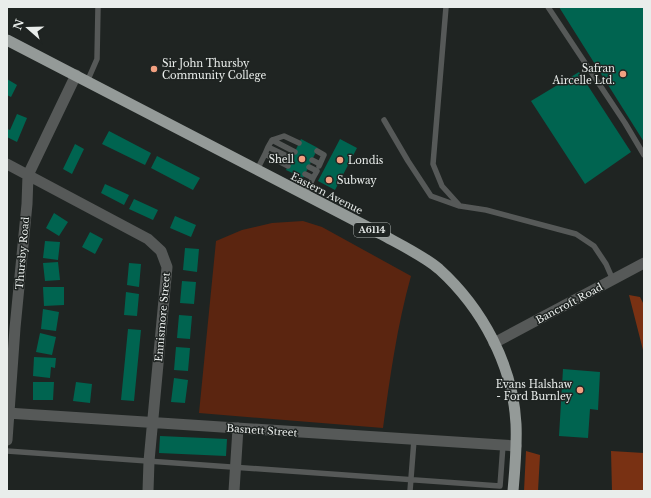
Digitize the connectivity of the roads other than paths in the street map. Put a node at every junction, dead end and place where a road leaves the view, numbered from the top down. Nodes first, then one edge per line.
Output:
1 (98, 7) edge
2 (446, 7) edge
3 (548, 7) edge
4 (7, 40) edge
5 (76, 76) junction
6 (87, 82) junction
7 (384, 120) dead end
8 (272, 140) junction
9 (299, 143) dead end
10 (268, 147) junction
11 (317, 151) dead end
12 (295, 152) dead end
13 (265, 154) junction
14 (644, 155) edge
15 (292, 158) dead end
16 (312, 160) dead end
17 (7, 164) edge
18 (320, 164) junction
19 (288, 166) dead end
20 (309, 167) dead end
21 (257, 170) junction
22 (317, 171) junction
23 (305, 174) dead end
24 (28, 175) junction
25 (313, 178) junction
26 (304, 195) junction
27 (460, 206) junction
28 (643, 265) edge
29 (613, 280) junction
30 (11, 327) edge
31 (494, 343) junction
32 (8, 413) edge
33 (153, 422) junction
34 (238, 428) junction
35 (7, 440) edge
36 (414, 440) junction
37 (503, 446) junction
38 (516, 446) junction
39 (7, 451) edge
40 (149, 462) junction
41 (236, 468) junction
42 (411, 480) junction
43 (500, 489) edge
44 (148, 491) edge
45 (234, 491) edge
46 (410, 491) edge
47 (513, 491) edge

1 - 6 lane
2 - 27 lane
3 - 14 lane
4 - 5 highway, Eastern Avenue / A6114
5 - 6 highway, Eastern Avenue / A6114
5 - 24 street, Thursby Road
6 - 21 highway, Eastern Avenue / A6114
7 - 27 lane
8 - 9 lane
8 - 10 lane
8 - 12 lane
10 - 13 lane
10 - 15 lane
11 - 18 lane
13 - 19 lane
13 - 21 lane
16 - 18 lane
17 - 24 street, Ennismore Street
18 - 22 lane
20 - 22 lane
21 - 26 highway, Eastern Avenue / A6114
22 - 25 lane
23 - 25 lane
24 - 30 street, Thursby Road
24 - 33 street, Ennismore Street
25 - 26 lane
26 - 31 highway, Eastern Avenue / A6114
27 - 29 lane
28 - 29 street, Bancroft Road
29 - 31 street, Bancroft Road
30 - 32 street, Thursby Road
31 - 38 highway, Eastern Avenue / A6114
32 - 33 street, Basnett Street
32 - 35 street, Thursby Road
33 - 34 street, Basnett Street
33 - 40 street, Ennismore Street
34 - 36 street, Basnett Street
34 - 41 street
36 - 37 street, Basnett Street
36 - 42 lane
37 - 38 street, Basnett Street
37 - 43 lane
38 - 47 highway, Eastern Avenue / A6114
39 - 40 lane
40 - 41 lane
40 - 44 street, Ennismore Street
41 - 42 lane
41 - 45 street
42 - 43 lane
42 - 46 lane

